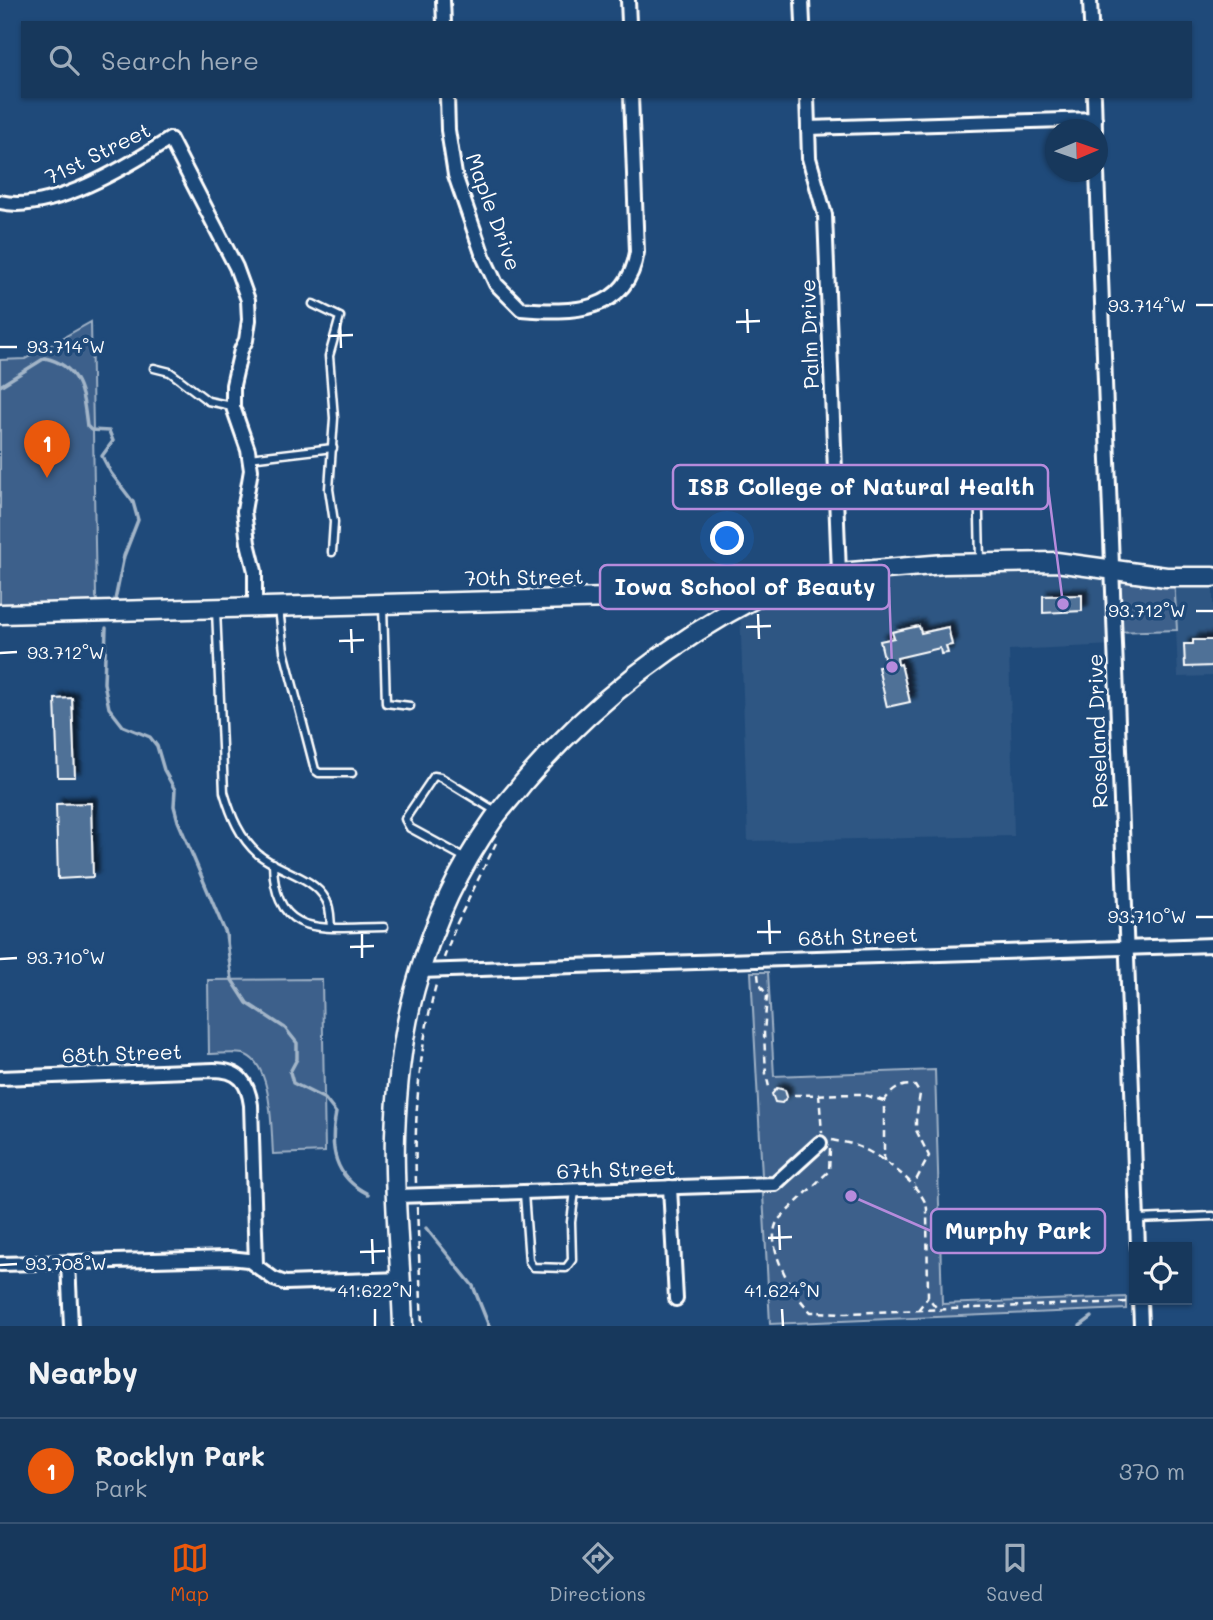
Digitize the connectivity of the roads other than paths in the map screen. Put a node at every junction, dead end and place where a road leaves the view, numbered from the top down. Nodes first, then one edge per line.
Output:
1 (443, 0) edge
2 (628, 0) edge
3 (803, 0) edge
4 (1090, 0) edge
5 (444, 21) edge
6 (629, 21) edge
7 (803, 21) edge
8 (1091, 21) edge
9 (447, 98) edge
10 (631, 98) edge
11 (807, 98) edge
12 (1094, 98) edge
13 (1095, 119) edge
14 (1045, 125) edge
15 (808, 128) junction
16 (1097, 182) edge
17 (0, 202) edge
18 (313, 304) dead end
19 (154, 368) dead end
20 (233, 407) junction
21 (332, 448) junction
22 (249, 458) junction
23 (978, 472) dead end
24 (332, 552) dead end
25 (979, 563) junction
26 (1112, 570) junction
27 (839, 573) junction
28 (1213, 577) edge
29 (762, 594) junction
30 (383, 604) junction
31 (255, 607) junction
32 (279, 607) junction
33 (216, 608) junction
34 (0, 614) edge
35 (410, 706) dead end
36 (352, 774) dead end
37 (499, 813) junction
38 (468, 859) junction
39 (273, 863) junction
40 (331, 928) junction
41 (384, 928) dead end
42 (1213, 945) edge
43 (1125, 948) junction
44 (420, 971) junction
45 (0, 1078) edge
46 (821, 1141) road end
47 (670, 1187) junction
48 (575, 1191) junction
49 (524, 1193) junction
50 (397, 1196) junction
51 (1213, 1216) edge
52 (1137, 1219) junction
53 (1138, 1242) edge
54 (68, 1263) junction
55 (0, 1264) edge
56 (256, 1264) junction
57 (402, 1279) junction
58 (676, 1299) dead end
59 (1136, 1305) edge
60 (71, 1326) edge
61 (403, 1326) edge
62 (1141, 1326) edge

1 - 5 street
2 - 6 street
3 - 7 street
4 - 8 street
9 - 10 street, Maple Drive
11 - 15 street, Palm Drive
12 - 13 street
14 - 15 street
15 - 27 street, Palm Drive
16 - 26 street, Roseland Drive
17 - 20 street, 71st Street
18 - 21 lane
19 - 20 lane
20 - 22 street
21 - 22 lane
21 - 24 lane
22 - 31 street
23 - 25 lane
25 - 26 street, 70th Street
25 - 27 street, 70th Street
26 - 28 street, 70th Street
26 - 43 street, Roseland Drive
27 - 29 street, 70th Street
29 - 30 street, 70th Street
29 - 37 street
30 - 32 street, 70th Street
30 - 35 lane
31 - 32 street, 70th Street
31 - 33 street, 70th Street
32 - 36 lane
33 - 34 street, 70th Street
33 - 39 lane
37 - 38 street
37 - 38 lane
38 - 44 street
39 - 40 lane
39 - 40 lane
40 - 41 lane
42 - 43 street, 68th Street
43 - 44 street, 68th Street
43 - 52 street, Roseland Drive
44 - 50 street
45 - 56 street, 68th Street
46 - 47 street, 67th Street
47 - 48 street, 67th Street
47 - 58 street
48 - 49 street, 67th Street
48 - 49 lane
49 - 50 street, 67th Street
50 - 57 street
51 - 52 lane
52 - 53 street, Roseland Drive
54 - 55 street
54 - 56 street
54 - 60 street
56 - 57 street
57 - 61 street
59 - 62 street

